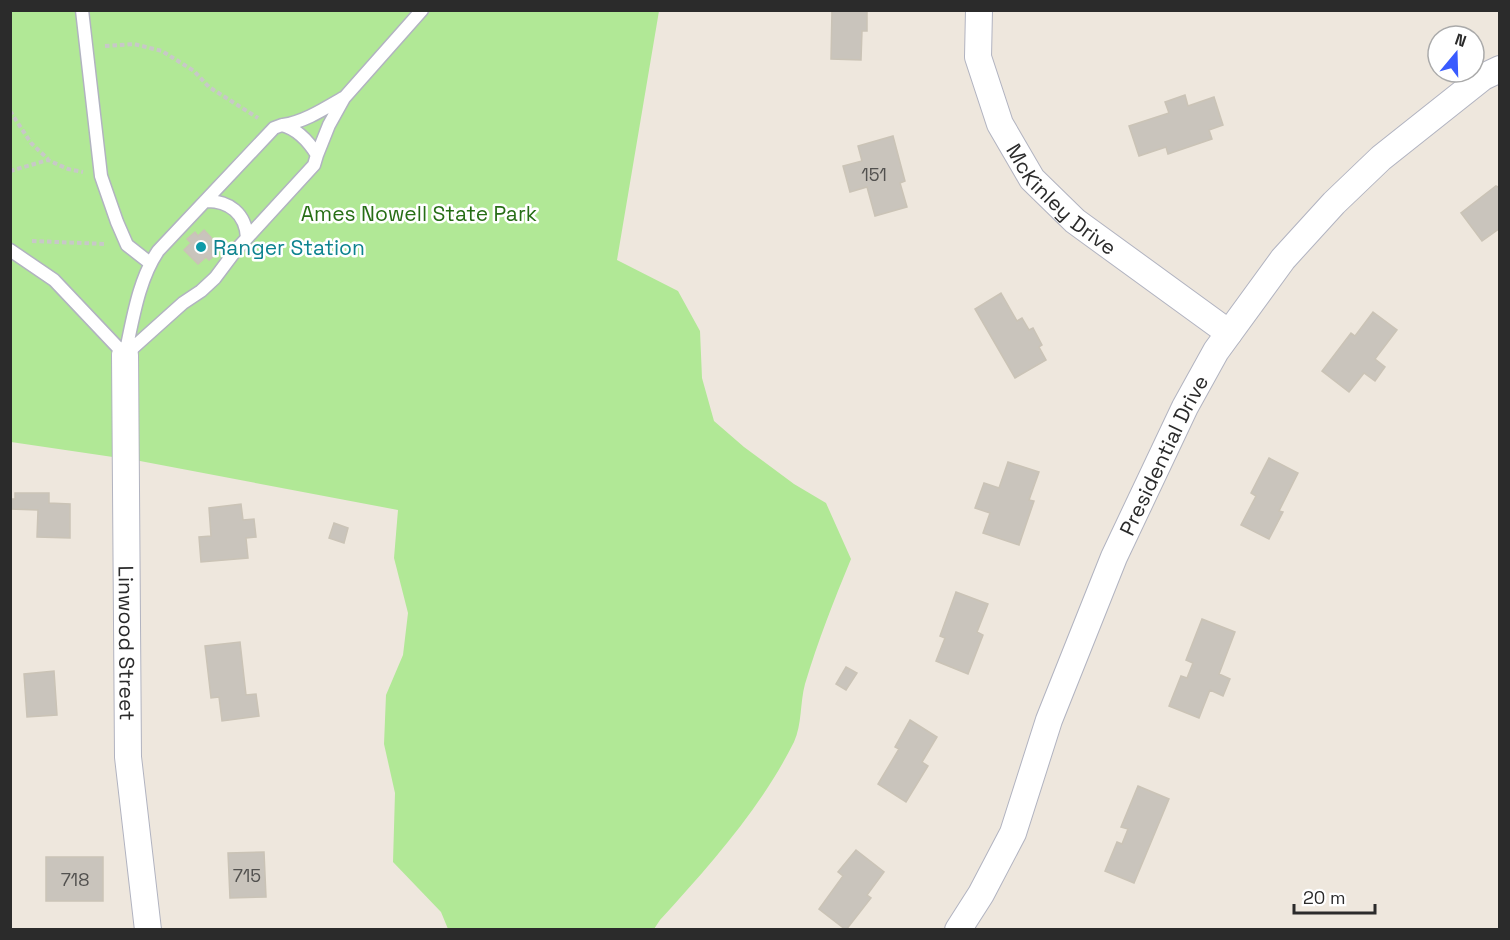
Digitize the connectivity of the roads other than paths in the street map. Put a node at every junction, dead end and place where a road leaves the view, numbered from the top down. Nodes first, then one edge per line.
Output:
1 (82, 10) edge
2 (422, 10) edge
3 (979, 10) edge
4 (1500, 69) edge
5 (344, 98) junction
6 (278, 127) junction
7 (317, 155) junction
8 (205, 201) junction
9 (247, 238) junction
10 (10, 250) edge
11 (150, 263) junction
12 (1229, 333) junction
13 (125, 355) junction
14 (148, 930) edge
15 (958, 930) edge

1 - 11 lane
2 - 5 lane
3 - 12 street, McKinley Drive
4 - 12 street, Presidential Drive
5 - 6 lane
5 - 7 lane
6 - 7 lane
6 - 8 lane
7 - 9 lane
8 - 9 lane
8 - 11 lane
9 - 13 lane
10 - 13 lane
11 - 13 lane
12 - 15 street, Presidential Drive
13 - 14 street, Linwood Street

